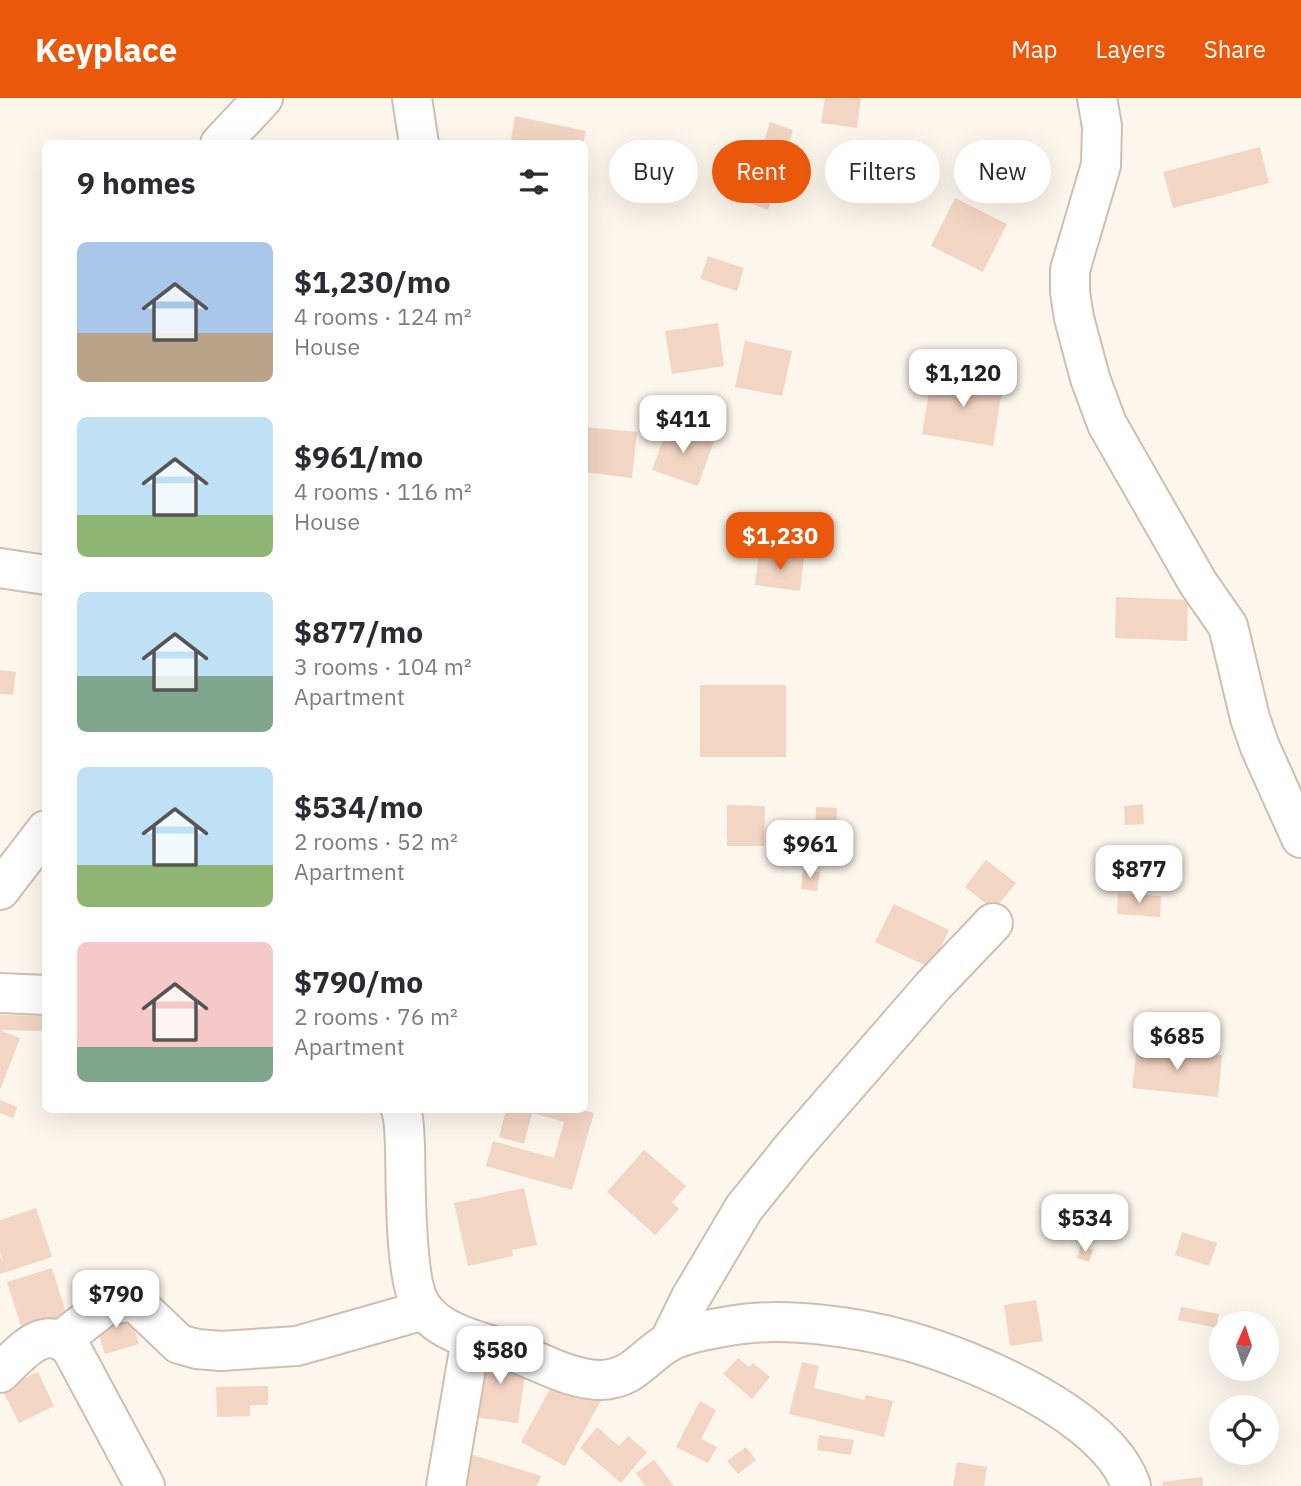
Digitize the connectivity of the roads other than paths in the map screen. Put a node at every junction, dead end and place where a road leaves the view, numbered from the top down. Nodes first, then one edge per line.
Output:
1 (263, 98) edge
2 (412, 98) edge
3 (1097, 98) edge
4 (223, 140) edge
5 (418, 140) edge
6 (0, 568) edge
7 (42, 574) edge
8 (42, 835) edge
9 (1301, 838) edge
10 (0, 890) edge
11 (992, 922) dead end
12 (0, 993) edge
13 (42, 995) edge
14 (402, 1113) edge
15 (424, 1310) junction
16 (62, 1339) junction
17 (471, 1339) junction
18 (669, 1342) junction
19 (0, 1373) edge
20 (145, 1486) edge
21 (446, 1486) edge
22 (1132, 1486) edge

1 - 4 street
2 - 5 street
3 - 9 street
6 - 7 street
8 - 10 street
11 - 18 street
12 - 13 street
14 - 15 street
15 - 16 street
15 - 17 street
16 - 19 street
16 - 20 street
17 - 18 street
17 - 21 street
18 - 22 street

